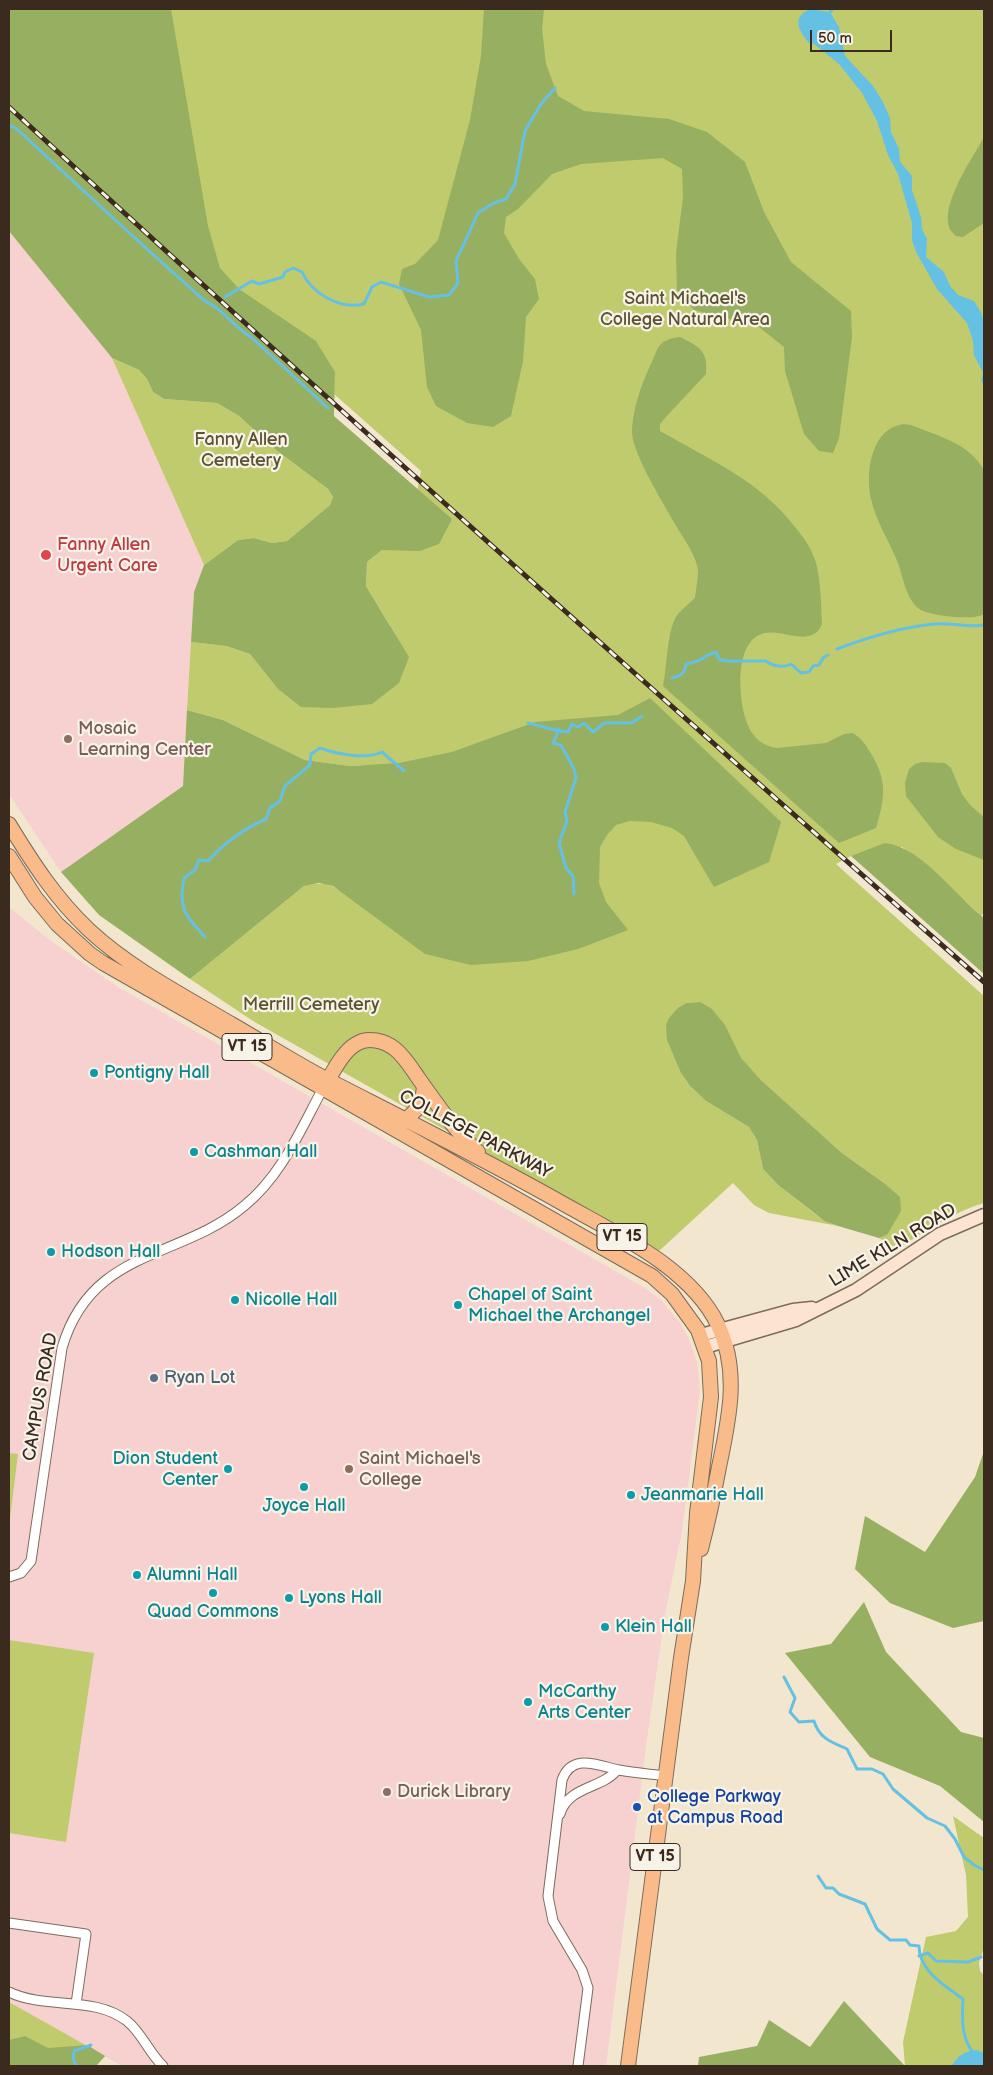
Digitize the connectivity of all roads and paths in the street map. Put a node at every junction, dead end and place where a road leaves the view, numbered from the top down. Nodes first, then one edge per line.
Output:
1 (9, 824) edge
2 (9, 856) edge
3 (325, 1085) junction
4 (424, 1086) junction
5 (407, 1119) junction
6 (391, 1128) junction
7 (491, 1164) junction
8 (984, 1215) edge
9 (722, 1335) junction
10 (703, 1341) junction
11 (9, 1577) edge
12 (693, 1581) junction
13 (617, 1770) junction
14 (666, 1776) junction
15 (558, 1823) junction
16 (9, 1923) edge
17 (9, 1992) edge
18 (76, 2004) junction
19 (163, 2066) edge
20 (578, 2066) edge
21 (628, 2066) edge

1 - 3 main road, COLLEGE PARKWAY / VT 15
2 - 3 main road, COLLEGE PARKWAY / VT 15
3 - 4 main road
3 - 5 main road, COLLEGE PARKWAY / VT 15
3 - 6 main road, COLLEGE PARKWAY / VT 15
3 - 11 street, CAMPUS ROAD
4 - 5 main road
4 - 7 main road
5 - 6 main road
5 - 7 main road, COLLEGE PARKWAY / VT 15
6 - 10 main road, COLLEGE PARKWAY / VT 15
7 - 9 main road, COLLEGE PARKWAY / VT 15
8 - 9 main road, LIME KILN ROAD
9 - 10 main road, LIME KILN ROAD
9 - 12 main road, COLLEGE PARKWAY / VT 15
10 - 12 main road, COLLEGE PARKWAY / VT 15
12 - 14 main road, COLLEGE PARKWAY / VT 15
13 - 14 street
13 - 15 street
13 - 15 street
14 - 21 main road, COLLEGE PARKWAY / VT 15
15 - 20 street
16 - 18 street
17 - 18 street
18 - 19 street

